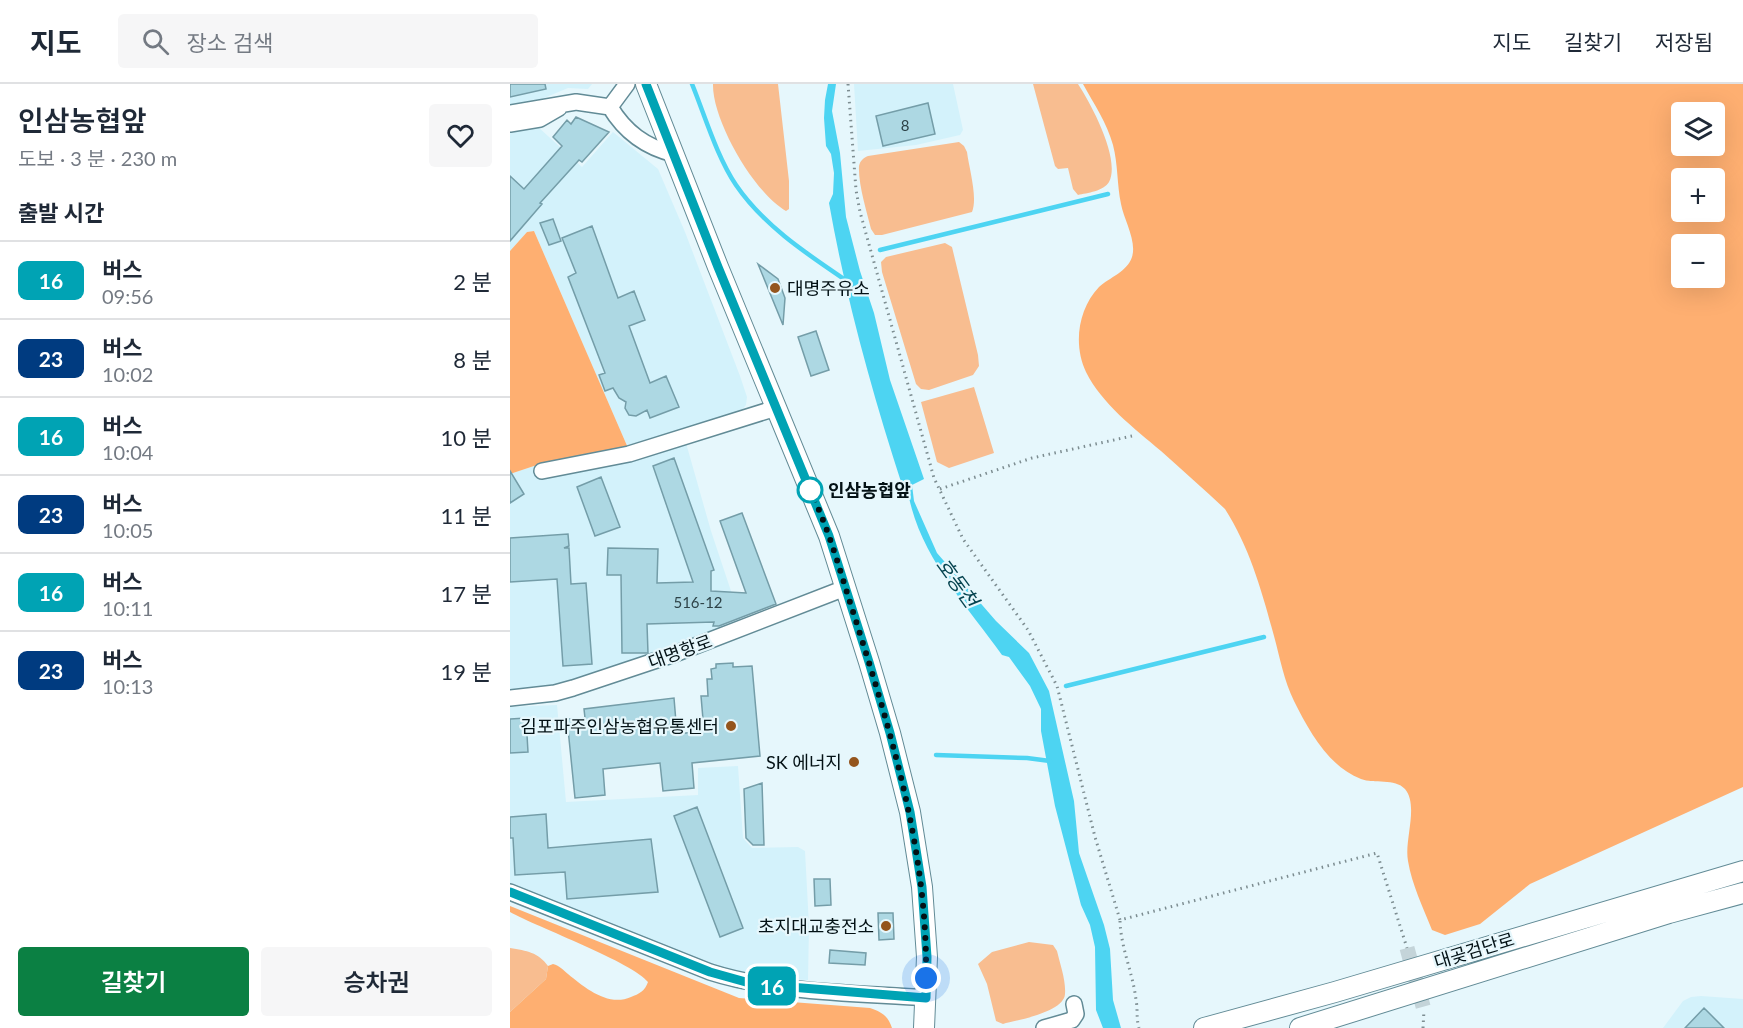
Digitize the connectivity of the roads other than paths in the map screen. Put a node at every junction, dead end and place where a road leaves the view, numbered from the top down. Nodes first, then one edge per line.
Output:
1 (627, 84) edge
2 (646, 84) edge
3 (564, 104) junction
4 (610, 107) junction
5 (510, 113) edge
6 (510, 124) edge
7 (674, 154) junction
8 (776, 408) junction
9 (542, 471) dead end
10 (845, 588) junction
11 (510, 698) edge
12 (1743, 871) edge
13 (510, 892) edge
14 (1743, 893) edge
15 (926, 998) junction
16 (1074, 1004) dead end
17 (924, 1028) edge
18 (1044, 1028) edge
19 (1204, 1028) edge
20 (1300, 1028) edge

1 - 4 street
2 - 7 main road
3 - 4 street
3 - 5 street
3 - 6 street
4 - 7 street
7 - 8 main road
8 - 9 street
8 - 10 main road
10 - 11 street, 대명항로
10 - 15 main road
12 - 19 main road, 대곶검단로
13 - 15 street
14 - 20 main road, 대곶검단로
15 - 17 main road
16 - 18 street

